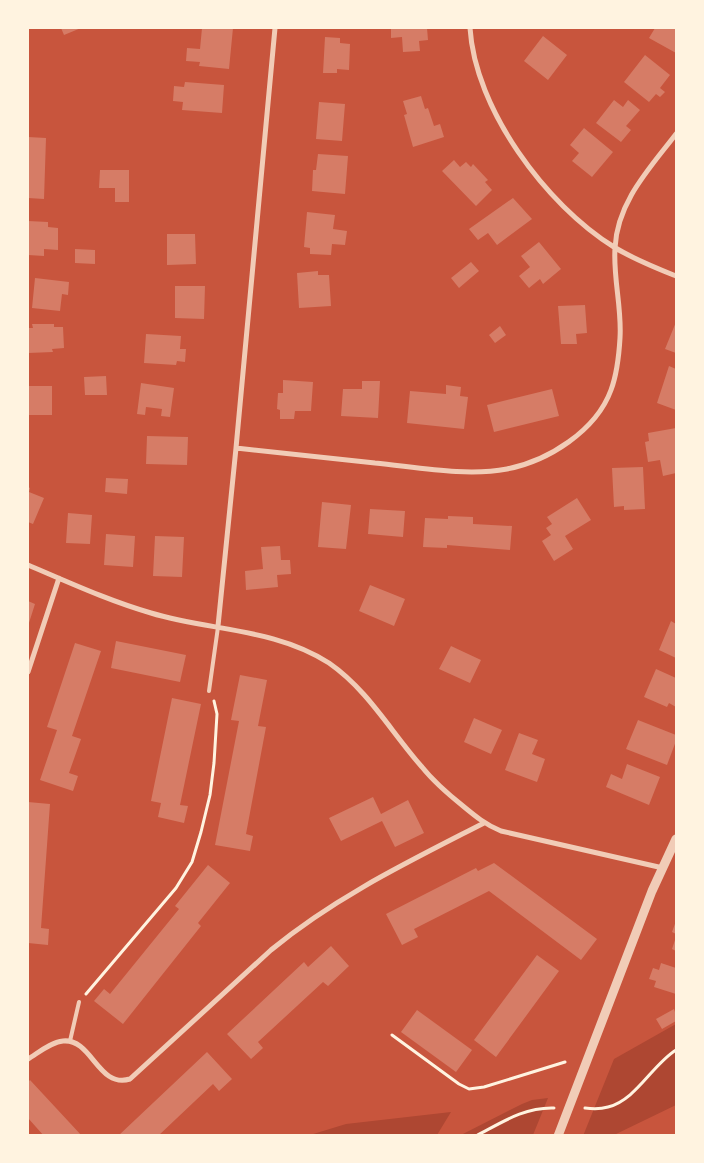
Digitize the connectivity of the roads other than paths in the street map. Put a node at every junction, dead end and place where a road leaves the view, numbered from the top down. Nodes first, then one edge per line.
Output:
1 (275, 28) edge
2 (470, 28) edge
3 (676, 134) edge
4 (615, 248) junction
5 (676, 276) edge
6 (236, 448) junction
7 (28, 565) edge
8 (59, 578) junction
9 (218, 626) junction
10 (28, 672) edge
11 (208, 692) road end
12 (484, 824) junction
13 (676, 842) edge
14 (663, 868) junction
15 (79, 1002) road end
16 (70, 1041) junction
17 (28, 1059) edge
18 (558, 1136) edge

1 - 6 street
2 - 4 street
3 - 4 street
4 - 5 street
4 - 6 street
6 - 9 street
7 - 8 street
8 - 9 street
8 - 10 street
9 - 11 lane
9 - 12 street
12 - 14 street
12 - 16 street
13 - 14 street
14 - 18 street
15 - 16 lane
16 - 17 street

